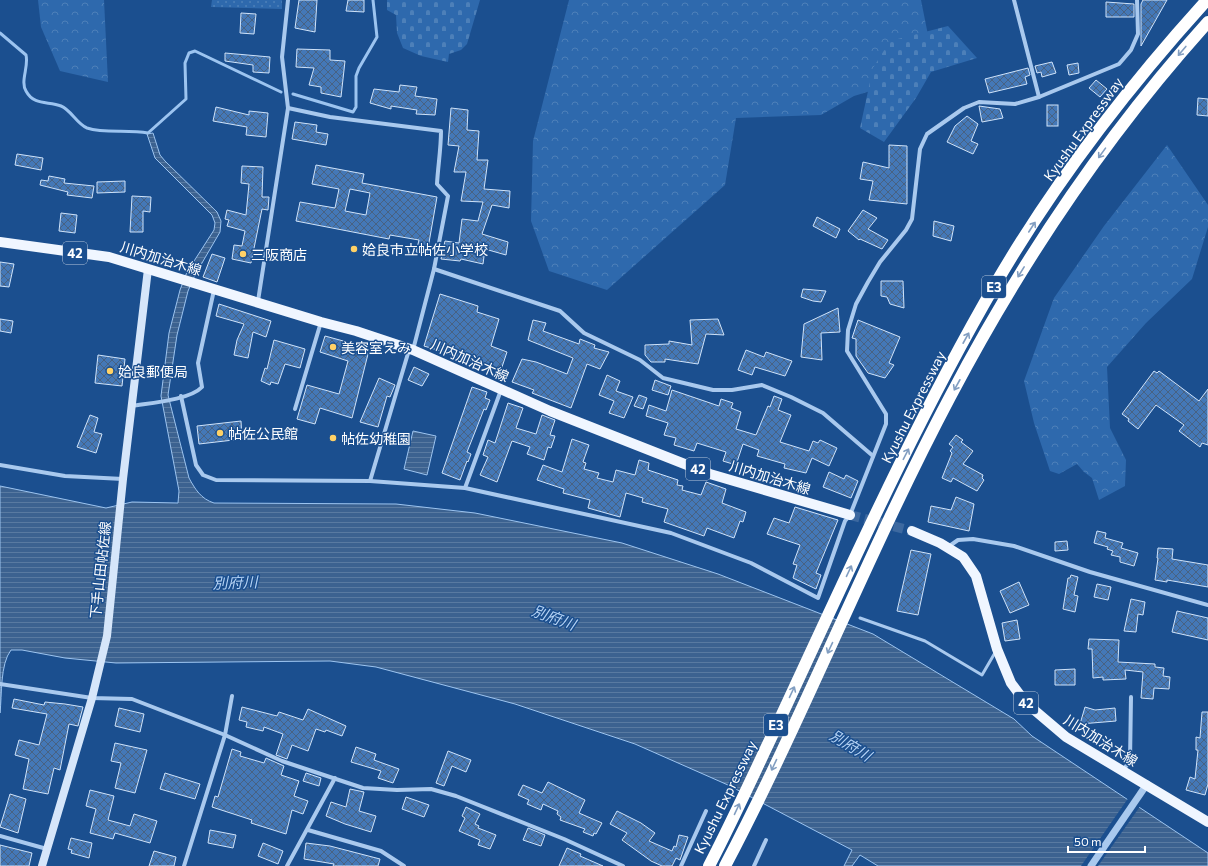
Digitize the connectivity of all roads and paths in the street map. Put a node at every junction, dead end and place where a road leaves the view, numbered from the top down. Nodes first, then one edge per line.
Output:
1 (288, 0) edge
2 (1014, 0) edge
3 (1137, 0) edge
4 (1207, 0) edge
5 (1208, 22) edge
6 (1039, 97) junction
7 (288, 108) junction
8 (0, 242) edge
9 (148, 269) junction
10 (434, 269) junction
11 (214, 290) junction
12 (258, 302) junction
13 (321, 322) junction
14 (411, 350) junction
15 (502, 390) junction
16 (181, 396) junction
17 (132, 406) junction
18 (296, 409) dead end
19 (873, 456) junction
20 (0, 465) edge
21 (123, 479) junction
22 (370, 481) junction
23 (464, 488) junction
24 (850, 516) junction
25 (912, 531) tunnel mouth
26 (948, 547) junction
27 (1208, 605) edge
28 (860, 618) dead end
29 (997, 649) junction
30 (0, 684) edge
31 (232, 696) dead end
32 (1130, 697) dead end
33 (92, 698) junction
34 (225, 735) junction
35 (1123, 770) junction
36 (335, 778) junction
37 (1146, 784) junction
38 (706, 811) dead end
39 (1208, 822) edge
40 (308, 830) junction
41 (0, 836) edge
42 (766, 840) dead end
43 (47, 849) junction
44 (42, 866) edge
45 (184, 866) edge
46 (287, 866) edge
47 (404, 866) edge
48 (623, 866) edge
49 (681, 866) edge
50 (709, 866) edge
51 (725, 866) edge
52 (754, 866) edge
53 (1091, 866) edge

1 - 7 street
2 - 6 street
3 - 6 street
50 -> 4 highway, Kyushu Expressway / E3
5 -> 51 highway, Kyushu Expressway / E3
6 - 19 street
7 - 10 street
7 - 12 street
8 - 9 main road, 川内加治木線 / 42
9 - 11 main road, 川内加治木線 / 42
9 - 17 main road, 下手山田帖佐線
10 - 14 street
10 - 19 street
11 - 12 main road, 川内加治木線 / 42
11 - 16 street
12 - 13 main road, 川内加治木線 / 42
13 - 14 main road, 川内加治木線 / 42
13 - 18 street
14 - 15 main road, 川内加治木線 / 42
14 - 22 street
15 - 23 street
15 - 24 main road, 川内加治木線 / 42
16 - 17 street
16 - 22 street
17 - 21 main road, 下手山田帖佐線
19 - 24 street
20 - 21 street
21 - 33 main road, 下手山田帖佐線
22 - 23 street
23 - 24 street
25 - 26 main road, 川内加治木線 / 42
26 - 27 street
26 - 29 main road, 川内加治木線 / 42
28 - 29 lane
29 - 35 main road, 川内加治木線 / 42
30 - 33 street
31 - 34 street
32 - 35 street
33 - 34 street
33 - 43 main road, 下手山田帖佐線
34 - 36 street
34 - 45 street
35 - 37 main road, 川内加治木線 / 42
36 - 40 street
36 - 48 street
37 - 39 main road, 川内加治木線 / 42
37 - 53 street
38 - 49 street
40 - 46 street
40 - 47 street
41 - 43 street
42 - 52 street
43 - 44 main road, 下手山田帖佐線

